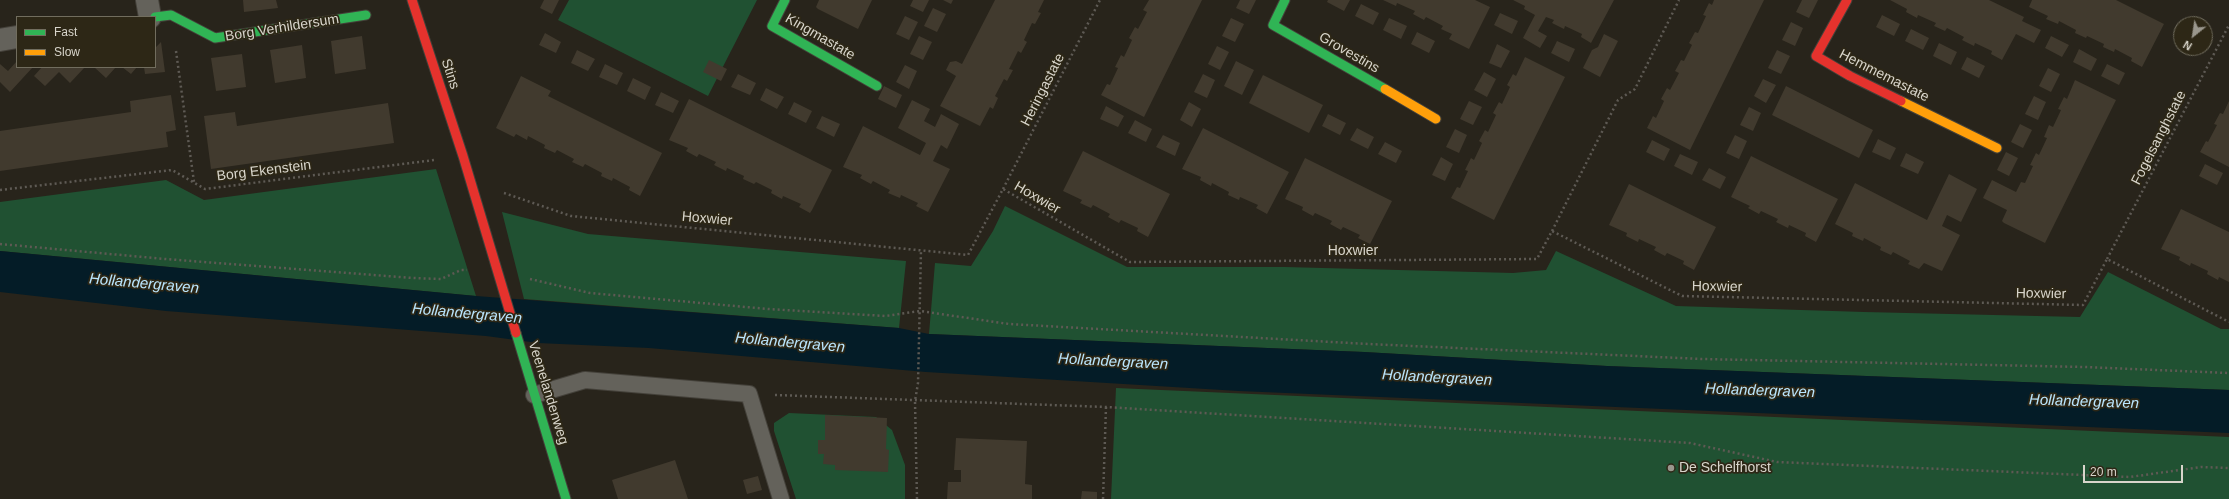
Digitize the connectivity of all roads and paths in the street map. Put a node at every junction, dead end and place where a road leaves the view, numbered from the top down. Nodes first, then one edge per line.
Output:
1 (147, 0) edge
2 (412, 0) edge
3 (785, 0) edge
4 (1100, 0) edge
5 (1285, 0) edge
6 (1679, 0) edge
7 (1848, 0) edge
8 (366, 15) dead end
9 (160, 16) edge
10 (2229, 25) edge
11 (16, 37) edge
12 (0, 40) edge
13 (877, 86) dead end
14 (1436, 119) dead end
15 (1997, 148) dead end
16 (463, 156) junction
17 (470, 180) junction
18 (194, 183) junction
19 (1003, 189) junction
20 (0, 190) edge
21 (1552, 231) junction
22 (0, 244) edge
23 (921, 250) junction
24 (2107, 259) junction
25 (497, 274) junction
26 (920, 311) junction
27 (2229, 322) edge
28 (2229, 373) edge
29 (749, 394) junction
30 (534, 395) junction
31 (915, 401) junction
32 (1106, 407) junction
33 (2229, 468) edge
34 (566, 499) edge
35 (781, 499) edge
36 (917, 499) edge
37 (1103, 499) edge

1 - 9 street
2 - 16 street, Stins
3 - 13 street, Kingmastate
4 - 19 path, Heringastate
5 - 14 street, Grovestins
6 - 21 path
7 - 15 street, Hemmemastate
8 - 9 street, Borg Verhildersum
9 - 18 path
10 - 24 path, Fogelsanghstate
11 - 12 street
16 - 17 street, Veenelandenweg
16 - 18 path, Borg Ekenstein
17 - 23 path, Hoxwier
17 - 25 street, Veenelandenweg
18 - 20 path, Borg Ekenstein
19 - 21 path, Hoxwier
19 - 23 path, Hoxwier
21 - 24 path, Hoxwier
22 - 25 path
23 - 26 path
24 - 27 path
25 - 26 path
25 - 30 street, Veenelandenweg
26 - 28 path
26 - 31 path
29 - 30 lane
29 - 31 path
29 - 35 lane
30 - 34 street, Veenelandenweg
31 - 32 path
31 - 36 path
32 - 33 path
32 - 37 path

